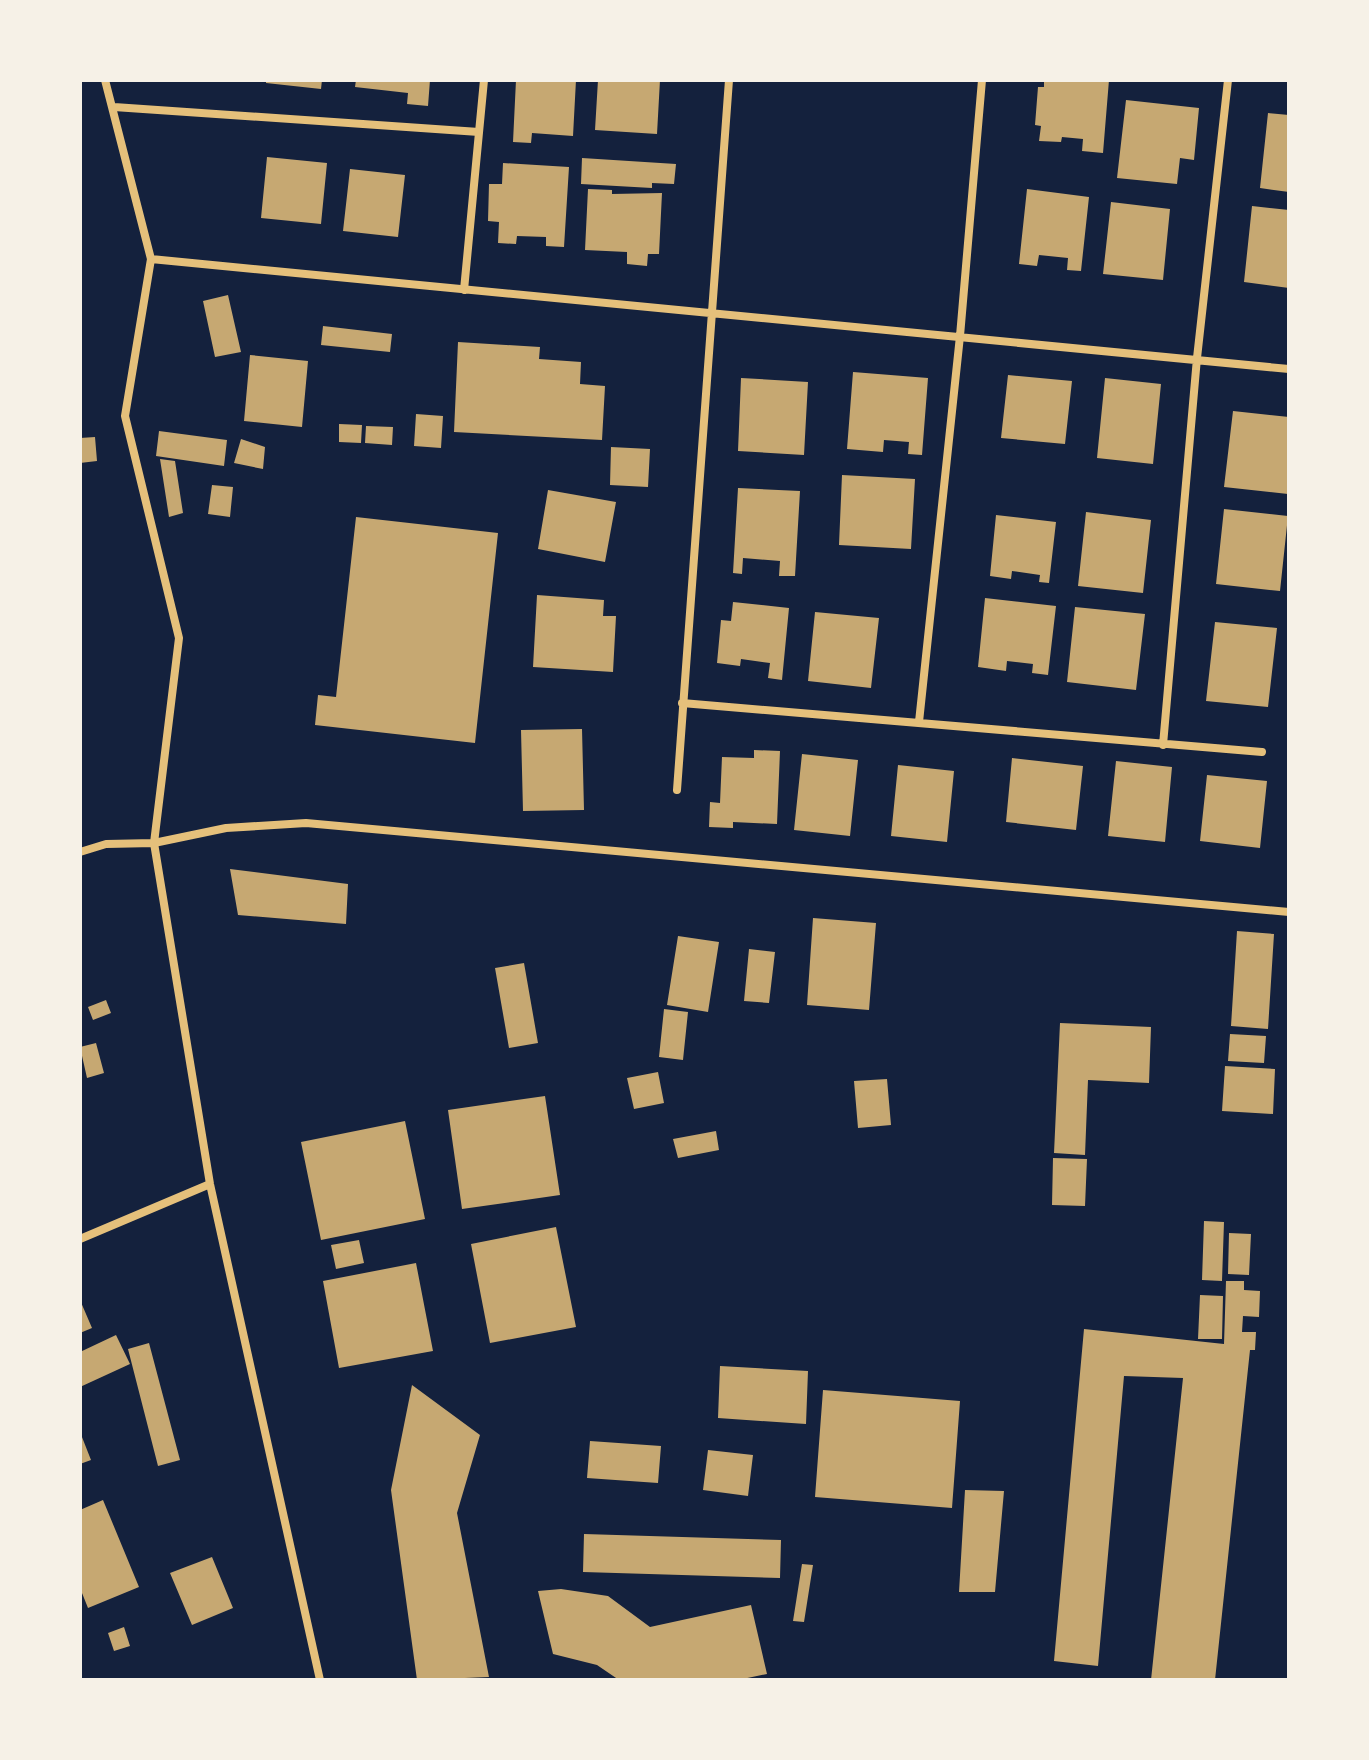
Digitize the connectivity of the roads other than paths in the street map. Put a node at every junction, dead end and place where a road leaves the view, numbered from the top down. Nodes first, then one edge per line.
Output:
1 (105, 80) edge
2 (484, 80) edge
3 (729, 80) edge
4 (982, 80) edge
5 (1228, 80) edge
6 (114, 107) junction
7 (479, 132) junction
8 (151, 259) junction
9 (464, 290) junction
10 (713, 314) junction
11 (960, 336) junction
12 (1197, 358) junction
13 (1289, 369) edge
14 (682, 703) junction
15 (919, 722) junction
16 (1163, 745) junction
17 (1262, 752) dead end
18 (677, 790) dead end
19 (154, 843) junction
20 (80, 852) edge
21 (1289, 912) edge
22 (210, 1184) junction
23 (80, 1239) edge
24 (320, 1680) edge

1 - 6 street
2 - 7 street
3 - 10 street
4 - 11 street
5 - 12 street
6 - 7 street
6 - 8 street
7 - 9 street
8 - 9 street
8 - 19 street
9 - 10 street
10 - 11 street
10 - 14 street
11 - 12 street
11 - 15 street
12 - 13 street
12 - 16 street
14 - 15 street
14 - 18 street
15 - 16 street
16 - 17 street
19 - 20 street
19 - 21 street
19 - 22 street
22 - 23 street
22 - 24 street

